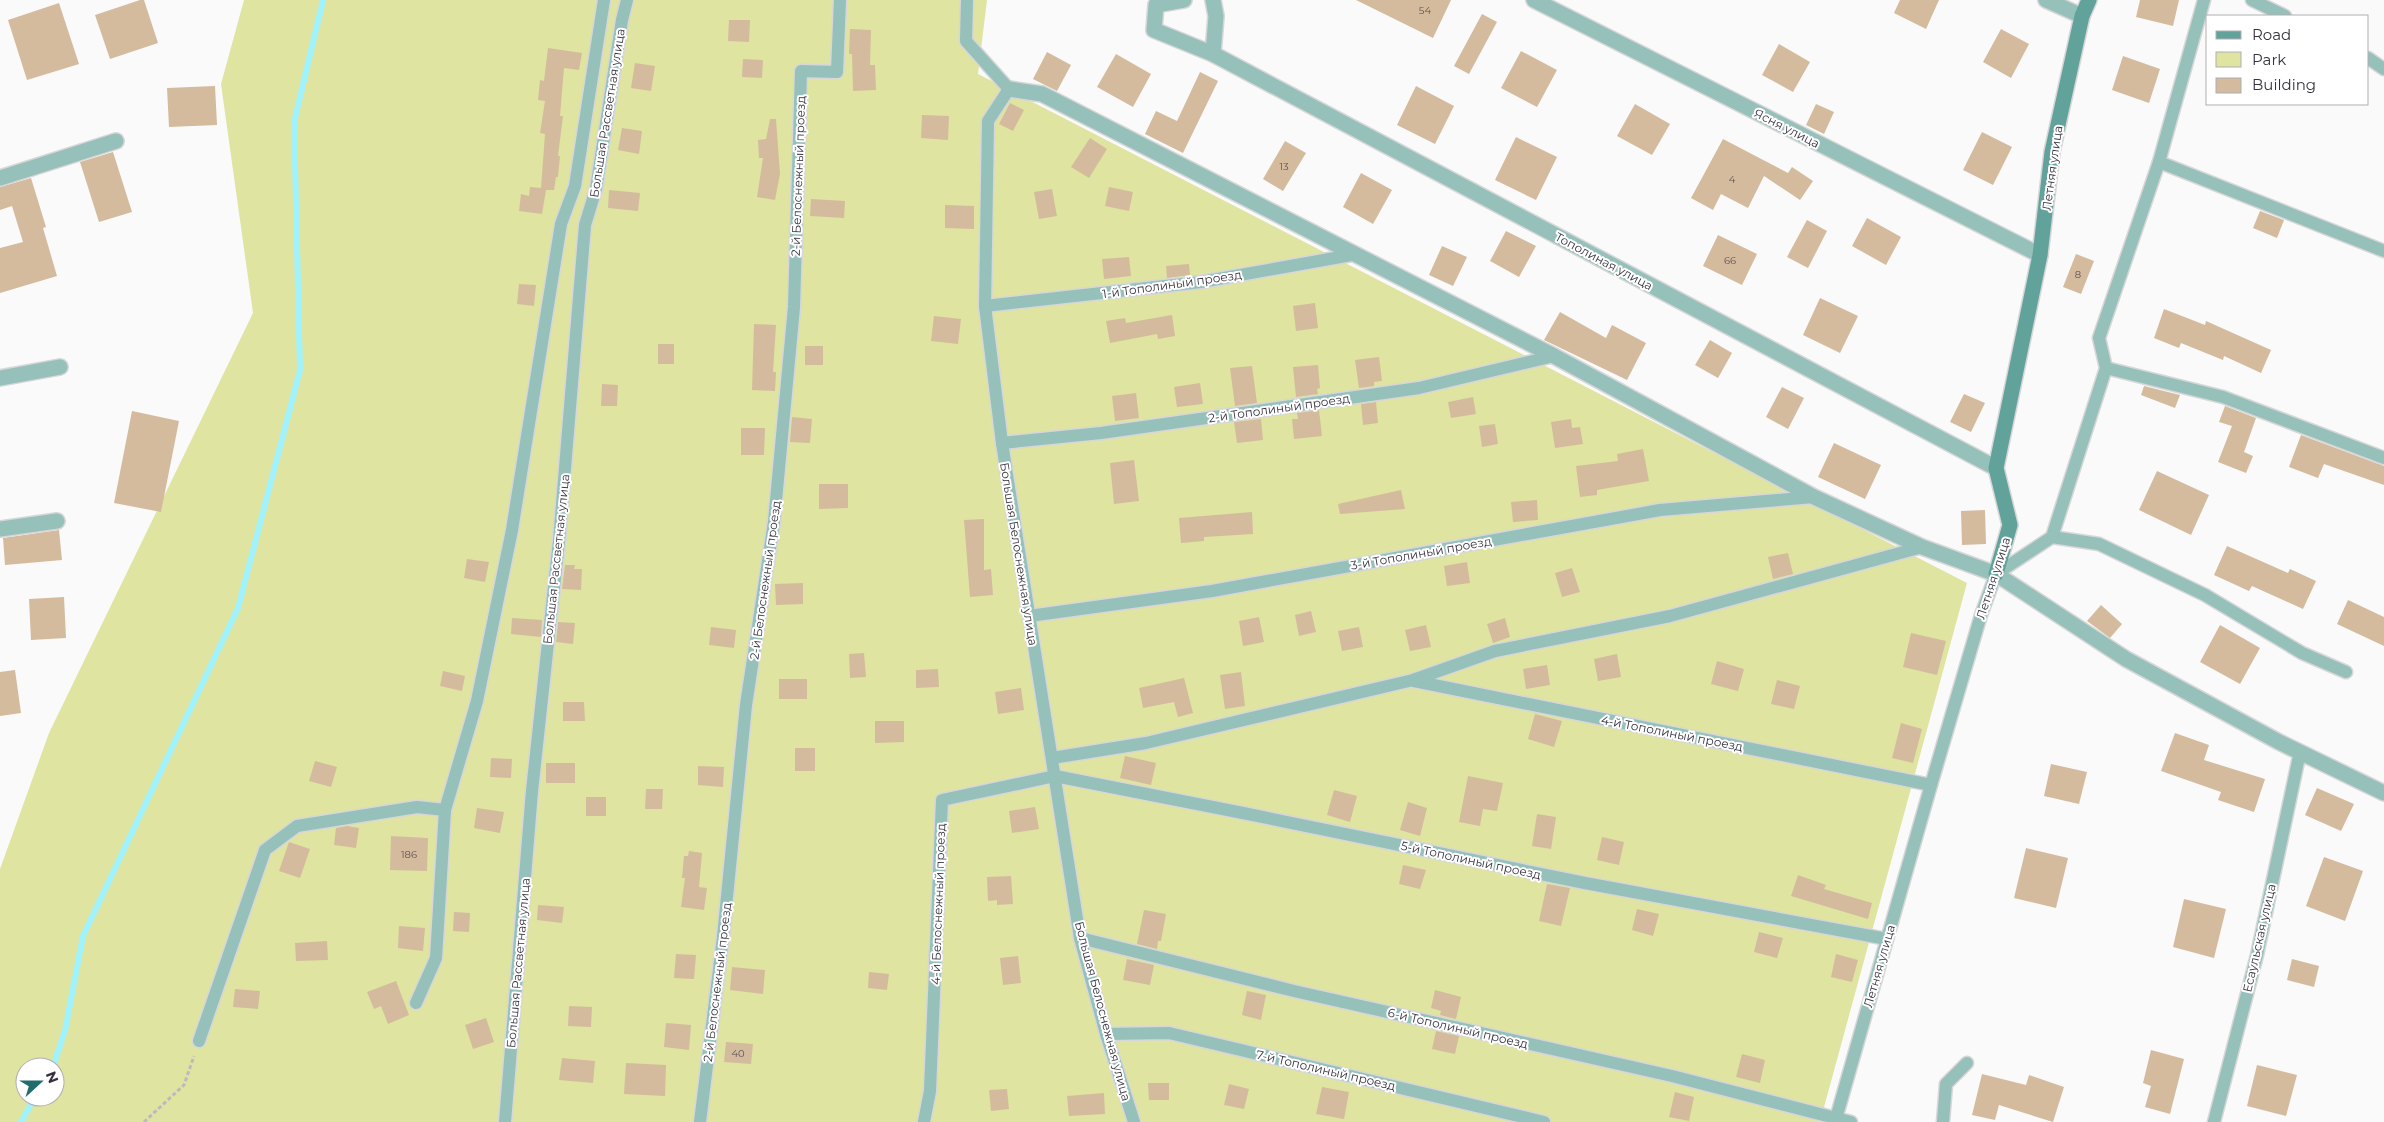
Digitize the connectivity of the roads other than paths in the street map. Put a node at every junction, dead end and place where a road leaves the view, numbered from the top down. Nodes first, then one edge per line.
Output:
1 (604, 0) edge
2 (627, 0) edge
3 (840, 0) edge
4 (967, 0) edge
5 (1184, 0) edge
6 (1213, 0) edge
7 (1534, 0) edge
8 (2046, 0) edge
9 (2089, 0) edge
10 (2204, 0) edge
11 (2252, 0) edge
12 (2283, 15) edge
13 (2082, 16) junction
14 (1213, 54) junction
15 (2369, 59) edge
16 (2384, 69) edge
17 (1009, 89) junction
18 (116, 142) dead end
19 (2159, 162) junction
20 (0, 178) edge
21 (575, 186) junction
22 (596, 189) junction
23 (2384, 251) edge
24 (1357, 254) junction
25 (2040, 255) junction
26 (985, 306) junction
27 (1554, 356) junction
28 (60, 367) dead end
29 (2106, 368) junction
30 (0, 378) edge
31 (1002, 444) junction
32 (2384, 458) edge
33 (1996, 468) junction
34 (1814, 496) junction
35 (57, 522) dead end
36 (0, 529) edge
37 (2052, 537) junction
38 (1922, 547) junction
39 (1996, 574) junction
40 (1029, 616) junction
41 (2346, 672) dead end
42 (1413, 680) junction
43 (2300, 752) junction
44 (1052, 758) junction
45 (1055, 776) junction
46 (1931, 785) junction
47 (2384, 792) edge
48 (445, 810) junction
49 (1080, 938) junction
50 (1887, 939) junction
51 (416, 1003) dead end
52 (1106, 1034) junction
53 (199, 1041) road end
54 (1967, 1062) dead end
55 (1836, 1120) edge
56 (505, 1122) edge
57 (700, 1122) edge
58 (924, 1122) edge
59 (1134, 1122) edge
60 (1544, 1122) edge
61 (1851, 1122) edge
62 (1943, 1122) edge
63 (2214, 1122) edge

1 - 21 lane
2 - 22 lane, Большая Рассветная улица
3 - 57 lane, 2-й Белоснежный проезд
4 - 17 lane
5 - 14 street, Тополиная улица
6 - 14 street
7 - 25 street, Ясня улица
8 - 13 street
9 - 13 street, Летняя улица
10 - 19 lane
11 - 12 lane
13 - 25 street, Летняя улица
14 - 33 street, Тополиная улица
15 - 16 lane
17 - 24 street
17 - 26 lane, Большая Белоснежная улица
18 - 20 street
19 - 23 lane
19 - 29 lane
21 - 22 lane
21 - 48 lane
22 - 56 lane, Большая Рассветная улица
24 - 26 lane, 1-й Тополиный проезд
24 - 27 street
25 - 33 street, Летняя улица
26 - 31 lane, Большая Белоснежная улица
27 - 31 lane, 2-й Тополиный проезд
27 - 34 street
28 - 30 street
29 - 32 lane
29 - 37 lane
31 - 40 lane, Большая Белоснежная улица
33 - 39 street, Летняя улица
34 - 38 street
34 - 40 lane, 3-й Тополиный проезд
35 - 36 street
37 - 39 lane
37 - 41 lane
38 - 39 street
38 - 42 lane
39 - 43 street
39 - 46 lane, Летняя улица
40 - 44 lane, Большая Белоснежная улица
42 - 44 lane
42 - 46 lane, 4-й Тополиный проезд
43 - 47 street
43 - 63 lane, Есаульская улица
44 - 45 lane, Большая Белоснежная улица
45 - 49 lane, Большая Белоснежная улица
45 - 50 lane, 5-й Тополиный проезд
45 - 58 lane, 4-й Белоснежный проезд
46 - 50 lane, Летняя улица
48 - 51 lane
48 - 53 lane
49 - 52 lane, Большая Белоснежная улица
49 - 55 lane, 6-й Тополиный проезд
50 - 55 lane, Летняя улица
52 - 59 lane, Большая Белоснежная улица
52 - 60 lane, 7-й Тополиный проезд
54 - 62 lane
55 - 61 lane, 6-й Тополиный проезд

